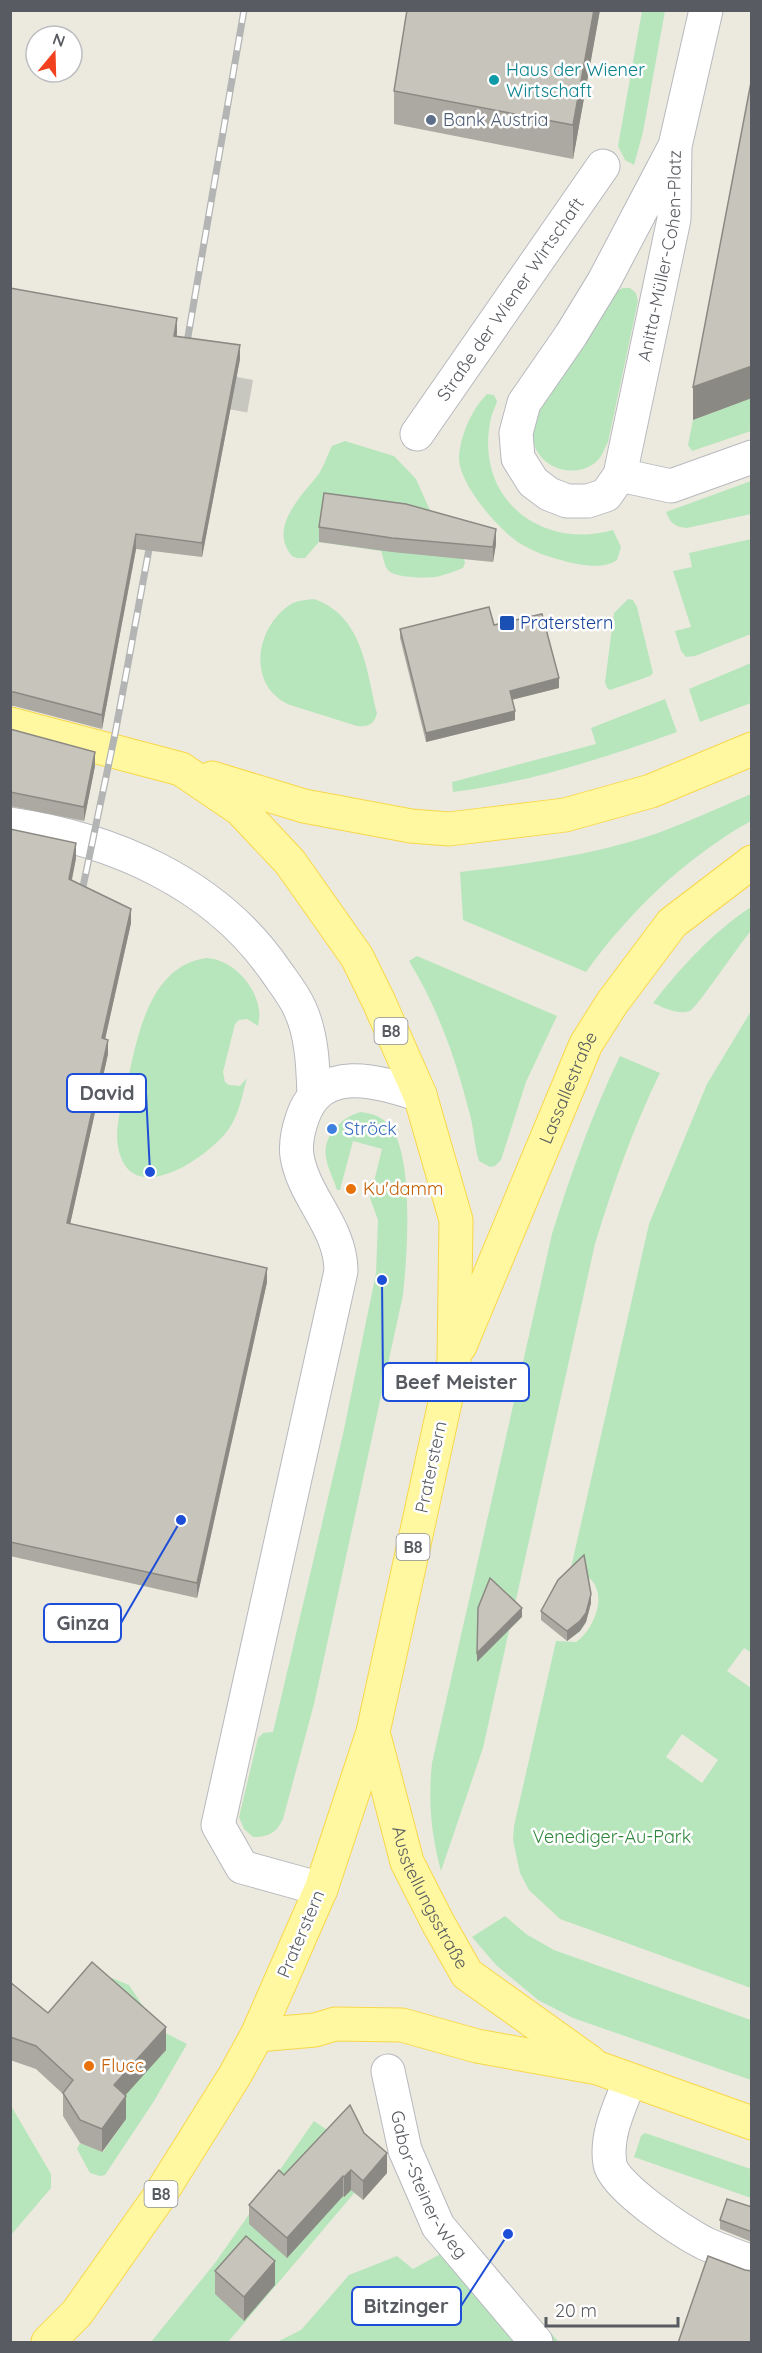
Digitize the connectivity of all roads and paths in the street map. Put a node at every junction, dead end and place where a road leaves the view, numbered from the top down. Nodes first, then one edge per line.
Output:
1 (706, 10) edge
2 (675, 146) junction
3 (603, 166) dead end
4 (417, 434) dead end
5 (752, 457) edge
6 (620, 475) junction
7 (10, 724) edge
8 (752, 749) edge
9 (181, 769) junction
10 (10, 824) edge
11 (752, 862) edge
12 (314, 1095) junction
13 (420, 1095) junction
14 (454, 1361) junction
15 (373, 1732) junction
16 (321, 1889) junction
17 (257, 2035) junction
18 (598, 2068) junction
19 (388, 2071) dead end
20 (630, 2080) junction
21 (752, 2123) edge
22 (752, 2262) edge
23 (48, 2343) edge
24 (536, 2343) edge

1 - 2 street
2 - 6 street, Anitta-Müller-Cohen-Platz
2 - 6 street, Anitta-Müller-Cohen-Platz
3 - 4 street, Straße der Wiener Wirtschaft
5 - 6 street
7 - 9 main road, Praterstern / B8
8 - 9 main road, B8
9 - 13 main road, Praterstern / B8
10 - 12 street
11 - 14 main road, Lassallestraße / B8
12 - 13 street
12 - 16 street
13 - 14 main road, Praterstern / B8
14 - 15 main road, Praterstern / B8
15 - 16 main road, Praterstern / B8
15 - 18 main road, Ausstellungsstraße
16 - 17 main road, Praterstern / B8
17 - 18 main road, Ausstellungsstraße
17 - 23 main road, Praterstern / B8
18 - 20 main road, Ausstellungsstraße
19 - 24 street, Gabor-Steiner-Weg
20 - 21 main road, Ausstellungsstraße
20 - 22 street

